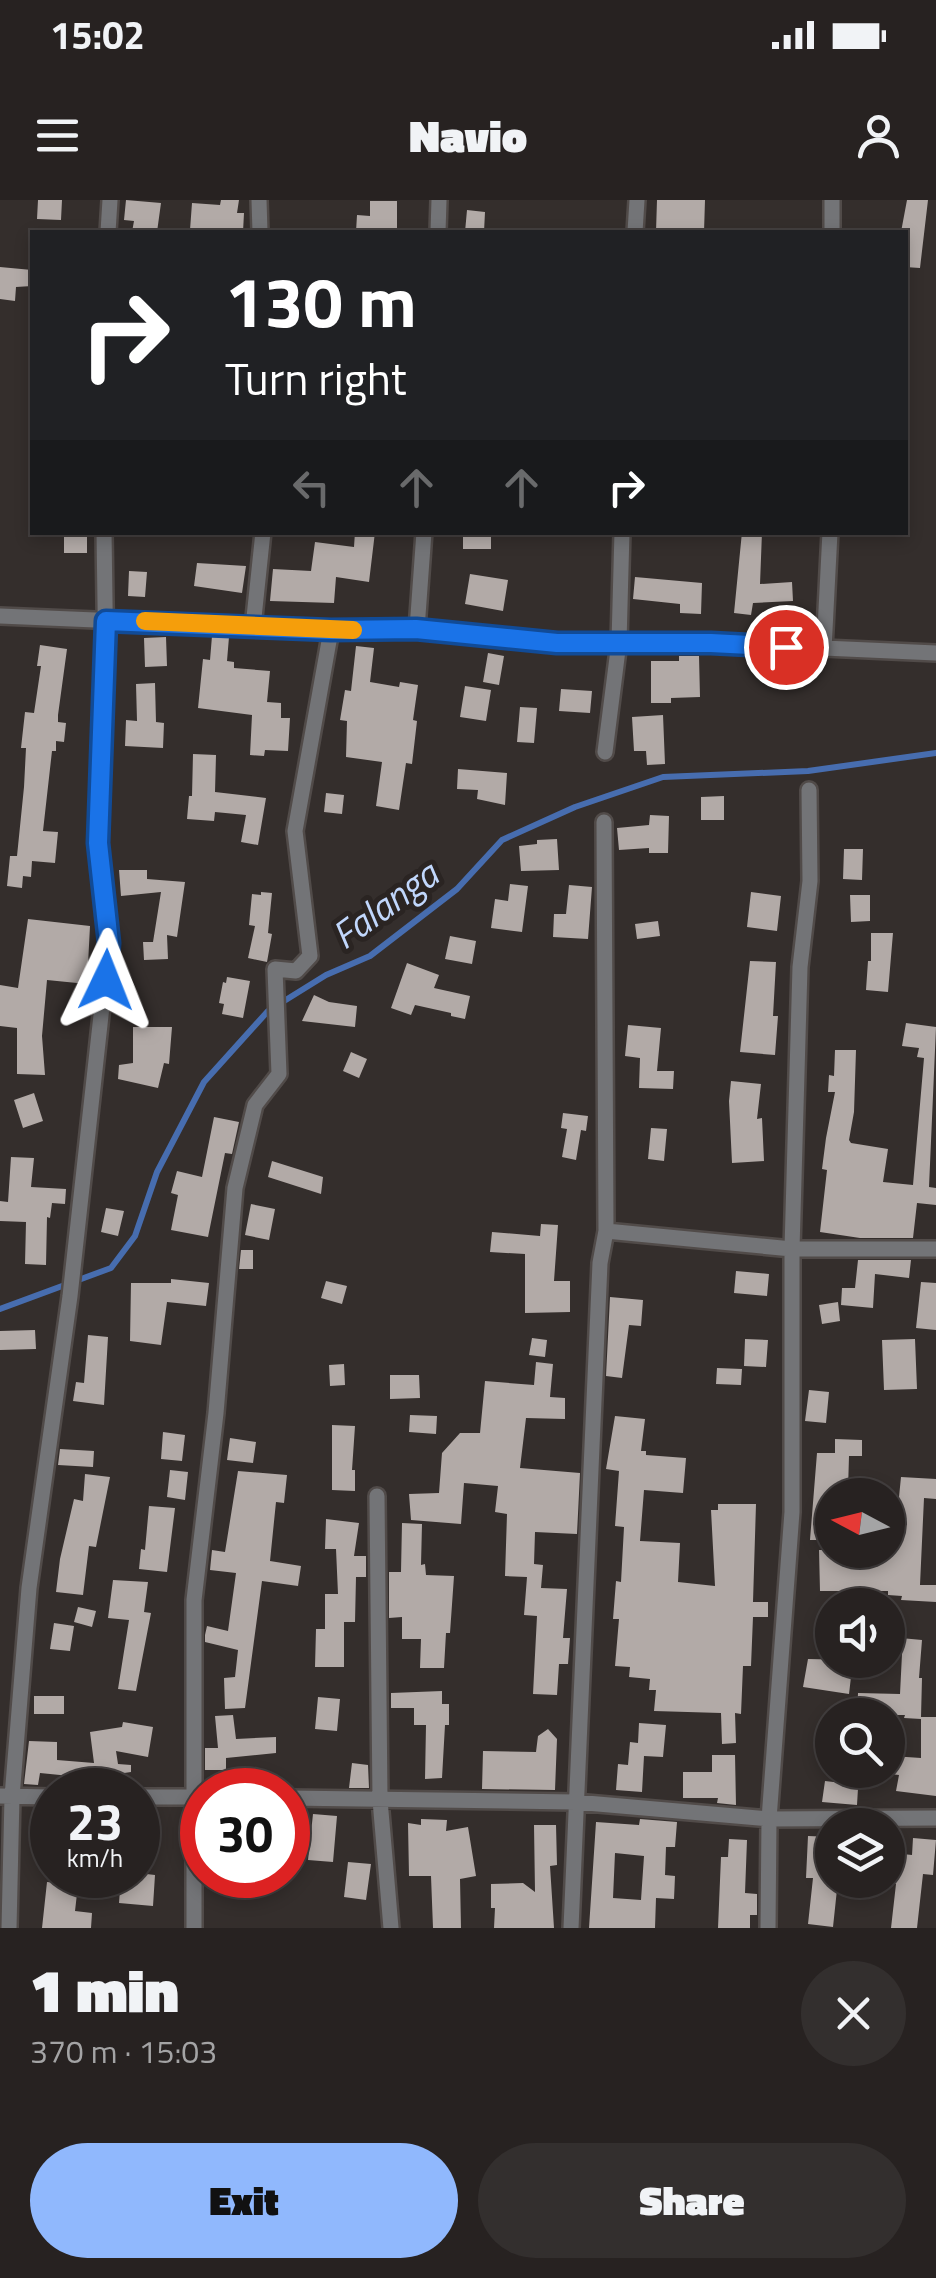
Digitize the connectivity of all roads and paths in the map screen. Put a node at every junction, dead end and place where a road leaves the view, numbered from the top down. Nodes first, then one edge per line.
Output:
1 (110, 200) edge
2 (259, 200) edge
3 (440, 200) edge
4 (637, 200) edge
5 (832, 200) edge
6 (108, 230) edge
7 (260, 230) edge
8 (438, 230) edge
9 (635, 230) edge
10 (832, 230) edge
11 (104, 535) edge
12 (263, 535) edge
13 (424, 535) edge
14 (622, 535) edge
15 (830, 535) edge
16 (0, 616) edge
17 (106, 621) junction
18 (253, 627) junction
19 (416, 629) junction
20 (331, 630) junction
21 (619, 642) junction
22 (824, 649) junction
23 (936, 654) edge
24 (605, 752) dead end
25 (809, 790) dead end
26 (604, 822) dead end
27 (606, 1231) junction
28 (792, 1248) junction
29 (936, 1249) edge
30 (377, 1496) dead end
31 (198, 1768) edge
32 (6, 1797) edge
33 (310, 1798) edge
34 (380, 1800) junction
35 (575, 1802) junction
36 (936, 1818) edge
37 (769, 1819) junction
38 (195, 1898) edge
39 (10, 1928) edge
40 (194, 1928) edge
41 (390, 1928) edge
42 (571, 1928) edge
43 (768, 1928) edge

1 - 6 street
2 - 7 street
3 - 8 street
4 - 9 street
5 - 10 street
11 - 17 street
12 - 18 street
13 - 19 street
14 - 21 street
15 - 22 street
16 - 17 street
17 - 18 street
17 - 32 street
18 - 20 street
19 - 20 street
19 - 21 street
20 - 31 street
21 - 22 street
21 - 24 street
22 - 23 street
25 - 28 street
26 - 27 street
27 - 28 street
27 - 35 street
28 - 29 street
28 - 37 street
30 - 34 street
32 - 39 street
33 - 34 street
34 - 35 street
34 - 41 street
35 - 37 street
35 - 42 street
36 - 37 street
37 - 43 street
38 - 40 street

